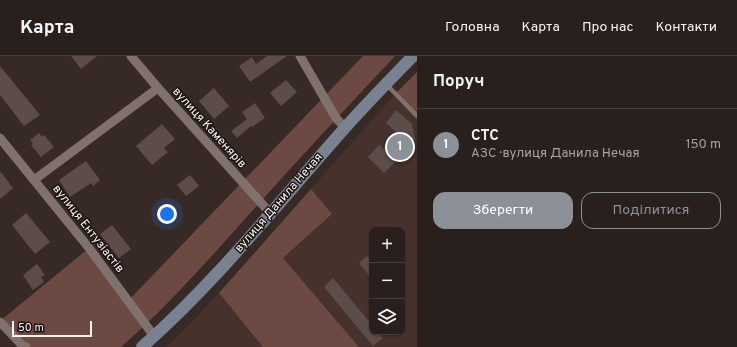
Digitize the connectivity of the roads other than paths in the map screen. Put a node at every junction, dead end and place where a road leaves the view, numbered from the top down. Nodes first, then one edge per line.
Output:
1 (131, 56) edge
2 (300, 56) edge
3 (413, 56) edge
4 (386, 84) junction
5 (158, 88) junction
6 (417, 116) edge
7 (345, 128) junction
8 (0, 138) edge
9 (34, 180) junction
10 (271, 214) junction
11 (0, 322) edge
12 (154, 336) junction
13 (26, 347) edge
14 (142, 347) edge

1 - 5 street, вулиця Каменярів
2 - 7 street
3 - 4 main road, вулиця Данила Нечая
4 - 6 lane
4 - 7 main road, вулиця Данила Нечая
5 - 9 street
5 - 10 street, вулиця Каменярів
7 - 10 main road, вулиця Данила Нечая
8 - 9 street, вулиця Ентузіастів
9 - 12 street, вулиця Ентузіастів
10 - 12 main road, вулиця Данила Нечая
11 - 13 street
12 - 14 main road, вулиця Данила Нечая

